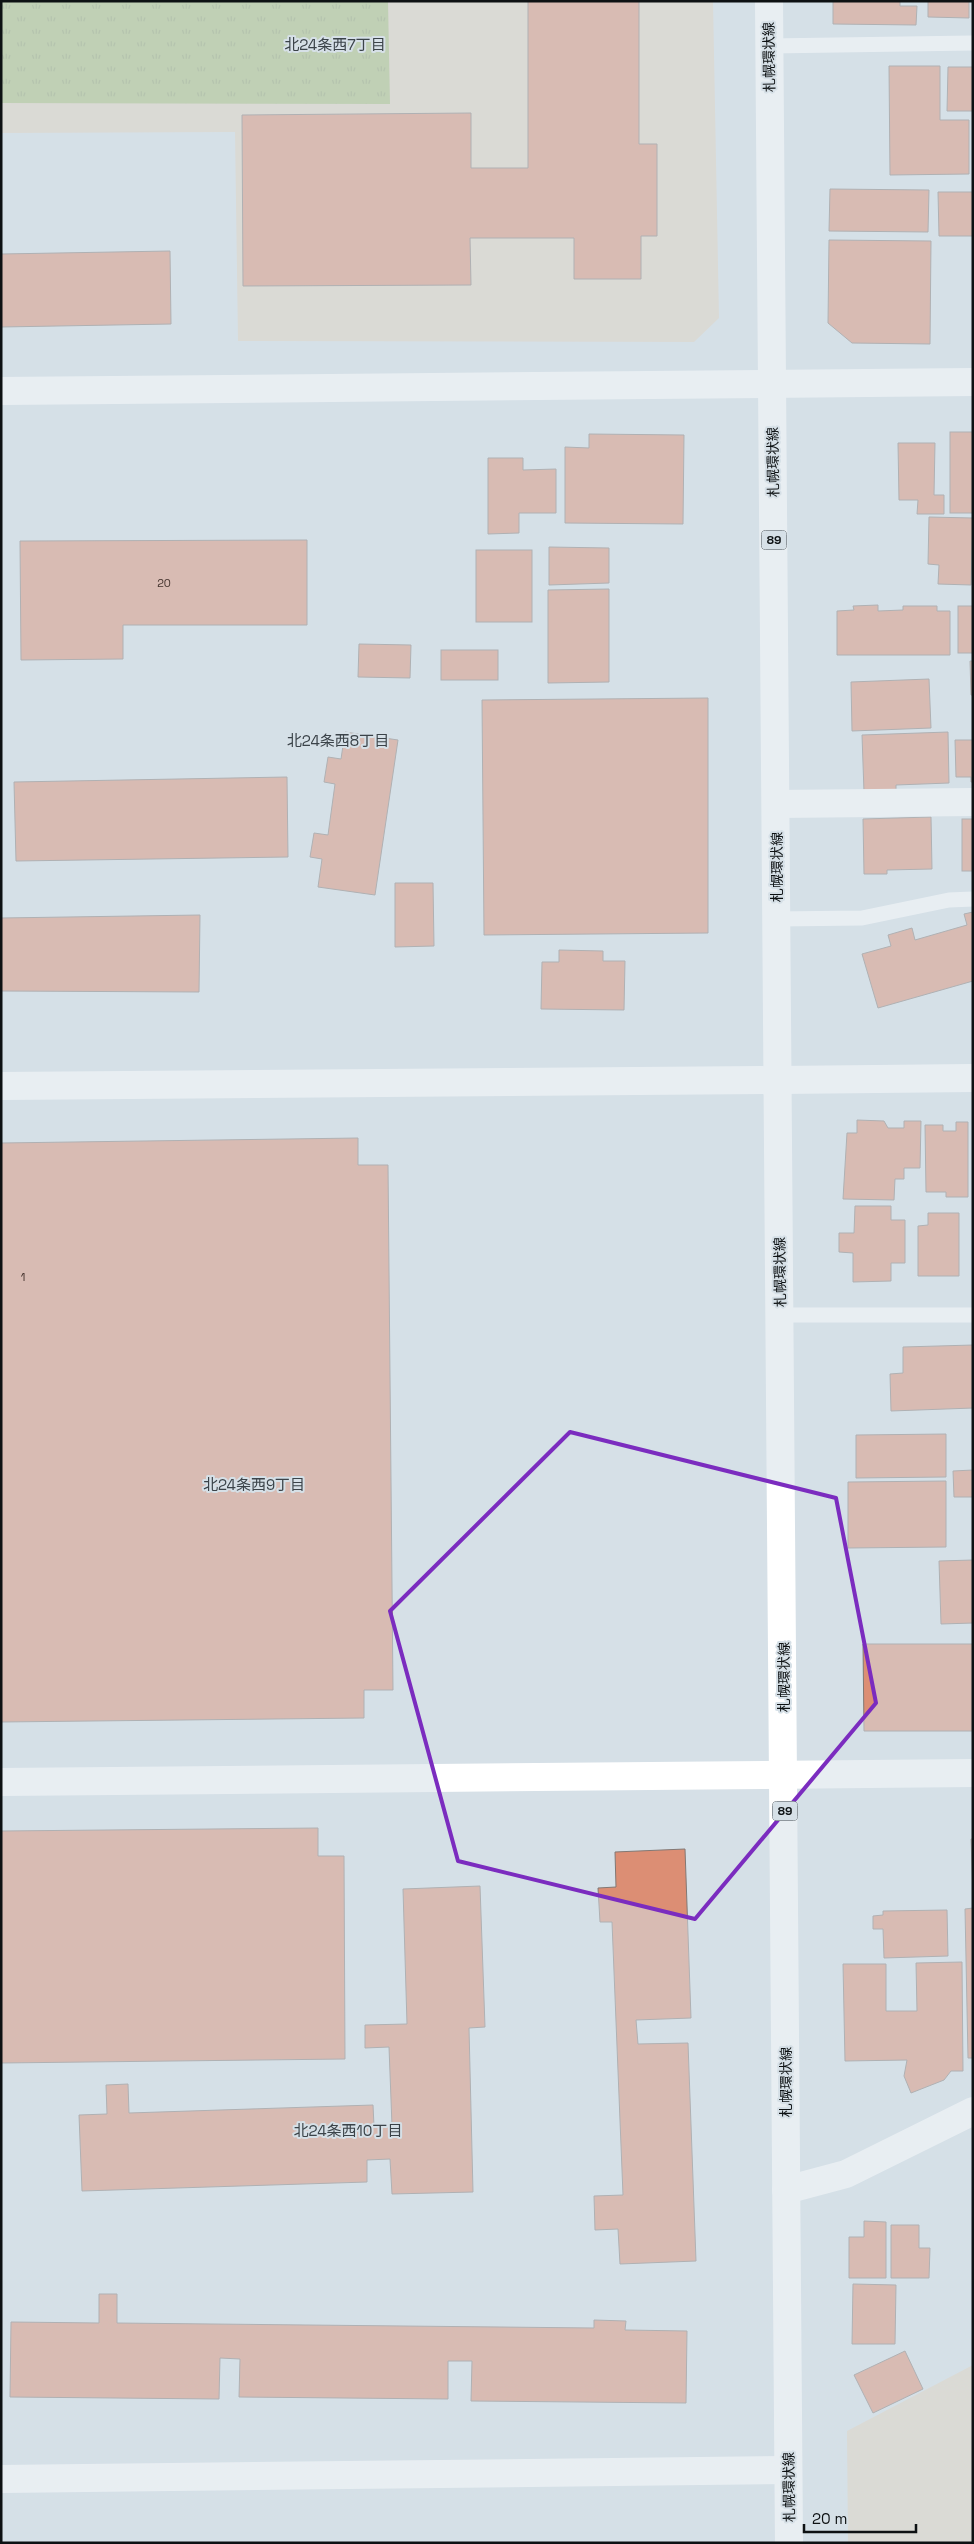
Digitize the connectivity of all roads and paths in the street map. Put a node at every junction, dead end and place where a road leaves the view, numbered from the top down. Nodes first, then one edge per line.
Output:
1 (769, 1) edge
2 (973, 43) edge
3 (769, 46) junction
4 (973, 382) edge
5 (773, 384) junction
6 (1, 390) edge
7 (973, 802) edge
8 (776, 804) junction
9 (973, 899) edge
10 (777, 919) junction
11 (973, 1078) edge
12 (779, 1080) junction
13 (1, 1086) edge
14 (781, 1315) junction
15 (973, 1315) edge
16 (973, 1773) edge
17 (785, 1776) junction
18 (1, 1782) edge
19 (973, 2111) edge
20 (786, 2190) junction
21 (788, 2470) junction
22 (1, 2479) edge
23 (789, 2543) edge

1 - 3 street, 札幌環状線 / 89
2 - 3 lane
3 - 5 street, 札幌環状線 / 89
4 - 5 street
5 - 6 street
5 - 8 street, 札幌環状線 / 89
7 - 8 street
8 - 10 street, 札幌環状線 / 89
9 - 10 lane
10 - 12 street, 札幌環状線 / 89
11 - 12 street
12 - 13 street
12 - 14 street, 札幌環状線 / 89
14 - 15 lane
14 - 17 street, 札幌環状線 / 89
16 - 17 street
17 - 18 street
17 - 20 street, 札幌環状線 / 89
19 - 20 street
20 - 21 street, 札幌環状線 / 89
21 - 22 street
21 - 23 street, 札幌環状線 / 89

